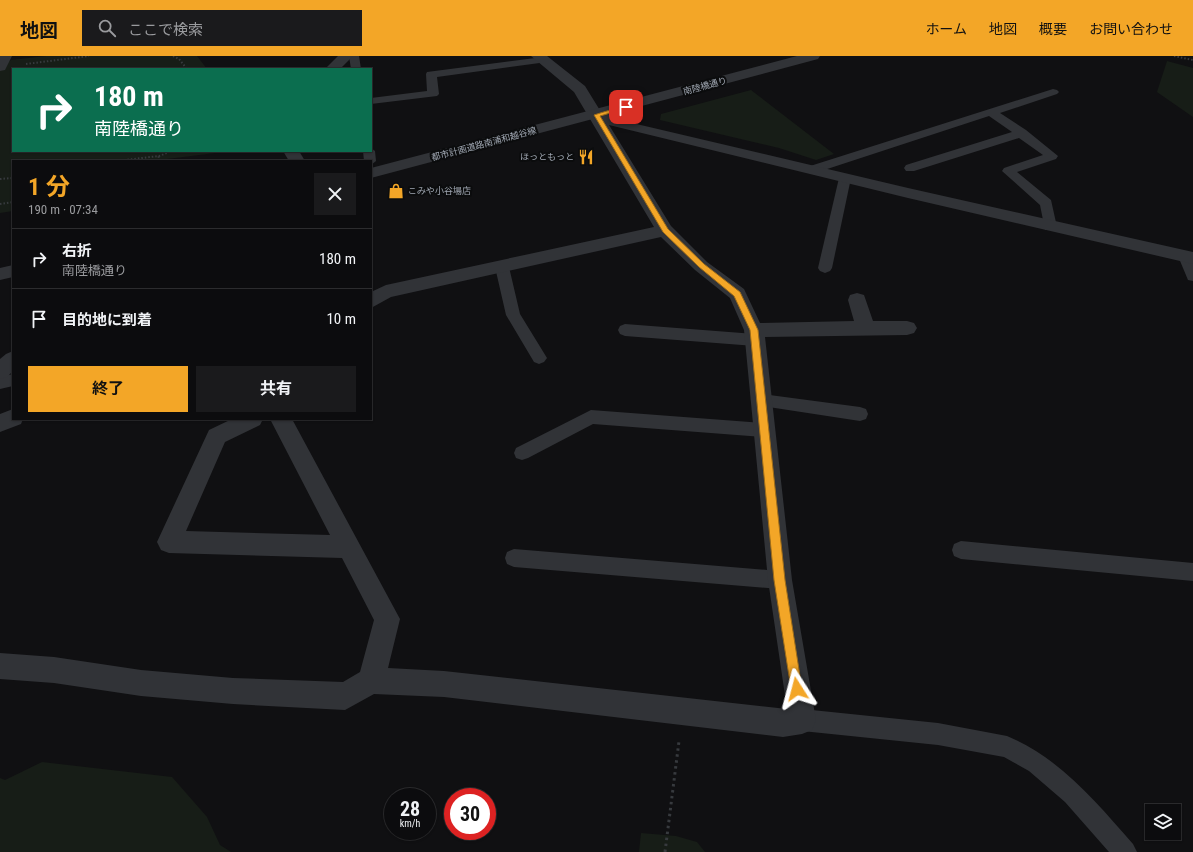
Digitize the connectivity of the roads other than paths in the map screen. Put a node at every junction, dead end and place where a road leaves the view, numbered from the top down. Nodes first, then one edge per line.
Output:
1 (346, 56) edge
2 (354, 56) edge
3 (813, 56) edge
4 (541, 58) edge
5 (333, 68) edge
6 (356, 68) edge
7 (1052, 97) dead end
8 (372, 101) edge
9 (991, 112) junction
10 (597, 115) junction
11 (1022, 133) junction
12 (372, 168) edge
13 (910, 168) dead end
14 (811, 170) junction
15 (846, 178) junction
16 (1050, 227) junction
17 (666, 230) junction
18 (1189, 257) edge
19 (502, 267) junction
20 (825, 268) dead end
21 (12, 271) edge
22 (0, 274) edge
23 (1193, 276) edge
24 (372, 300) edge
25 (857, 300) dead end
26 (907, 328) dead end
27 (866, 329) junction
28 (625, 330) dead end
29 (754, 335) junction
30 (539, 358) dead end
31 (12, 360) edge
32 (0, 371) edge
33 (12, 380) edge
34 (0, 383) edge
35 (762, 400) junction
36 (860, 414) dead end
37 (12, 418) edge
38 (250, 420) edge
39 (282, 420) edge
40 (0, 422) edge
41 (763, 430) junction
42 (522, 453) dead end
43 (349, 547) junction
44 (961, 550) dead end
45 (514, 558) dead end
46 (1193, 572) edge
47 (780, 580) junction
48 (0, 666) edge
49 (371, 681) junction
50 (802, 720) junction
51 (1125, 852) edge

1 - 5 street
2 - 6 lane
3 - 10 street, 南陸橋通り
4 - 8 lane
4 - 10 street
7 - 9 lane
9 - 11 lane
9 - 14 lane
10 - 12 street, 都市計画道路南浦和越谷線
10 - 14 street
10 - 17 street
11 - 13 lane
11 - 16 lane
14 - 15 street
15 - 16 street
15 - 20 lane
16 - 18 street
17 - 19 street
17 - 29 street
18 - 23 lane
19 - 24 street
19 - 30 lane
21 - 22 street
25 - 27 street
26 - 27 street
27 - 29 street
28 - 29 lane
29 - 35 street
31 - 32 street
33 - 34 lane
35 - 36 lane
35 - 41 street
37 - 40 street
38 - 43 street
39 - 43 street
41 - 42 lane
41 - 47 street
43 - 49 street
44 - 46 lane
45 - 47 lane
47 - 50 street
48 - 49 street
49 - 50 street
50 - 51 lane

